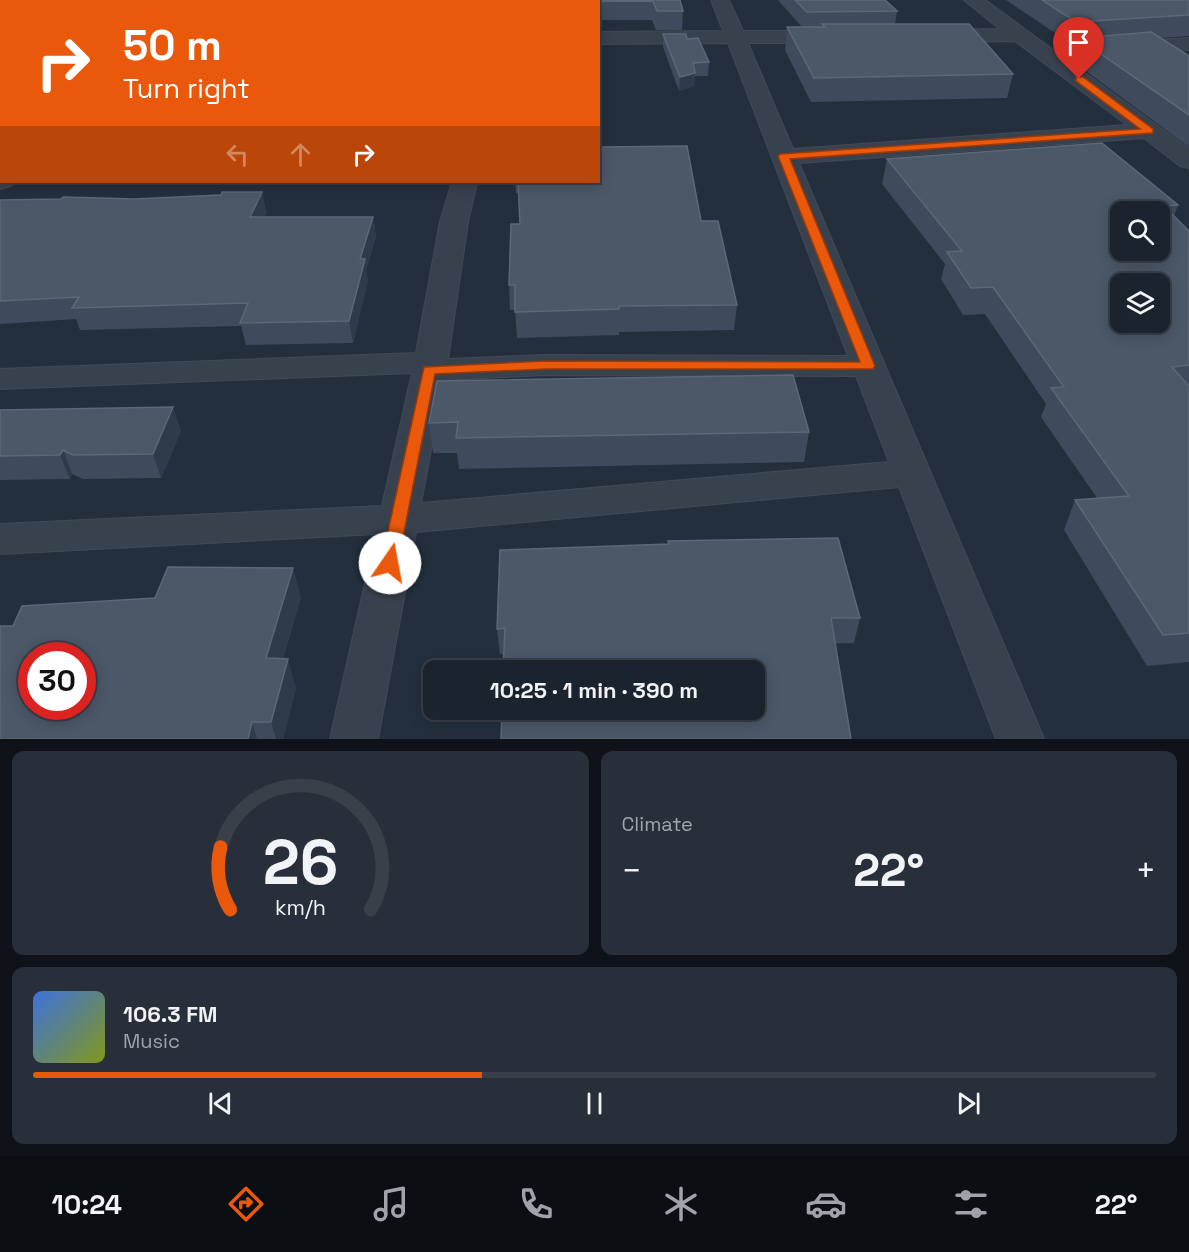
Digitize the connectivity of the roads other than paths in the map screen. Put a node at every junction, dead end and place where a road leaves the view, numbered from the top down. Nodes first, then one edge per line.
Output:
1 (720, 0) edge
2 (973, 0) edge
3 (1019, 35) junction
4 (913, 36) edge
5 (854, 37) edge
6 (600, 38) edge
7 (735, 39) junction
8 (1189, 44) edge
9 (1111, 49) edge
10 (1078, 51) edge
11 (1044, 53) junction
12 (1149, 131) junction
13 (783, 156) junction
14 (1189, 161) edge
15 (464, 183) edge
16 (430, 366) junction
17 (868, 366) junction
18 (0, 380) edge
19 (912, 473) junction
20 (399, 519) junction
21 (0, 539) edge
22 (354, 739) edge
23 (1020, 739) edge

1 - 7 street
2 - 3 street
3 - 4 street
3 - 11 street
5 - 7 street
6 - 7 street
7 - 13 street
8 - 9 street
10 - 11 street
11 - 12 street
12 - 13 street
12 - 14 street
13 - 17 street
15 - 16 street
16 - 17 street
16 - 18 street
16 - 20 street
17 - 19 street
19 - 20 street
19 - 23 street
20 - 21 street
20 - 22 street

